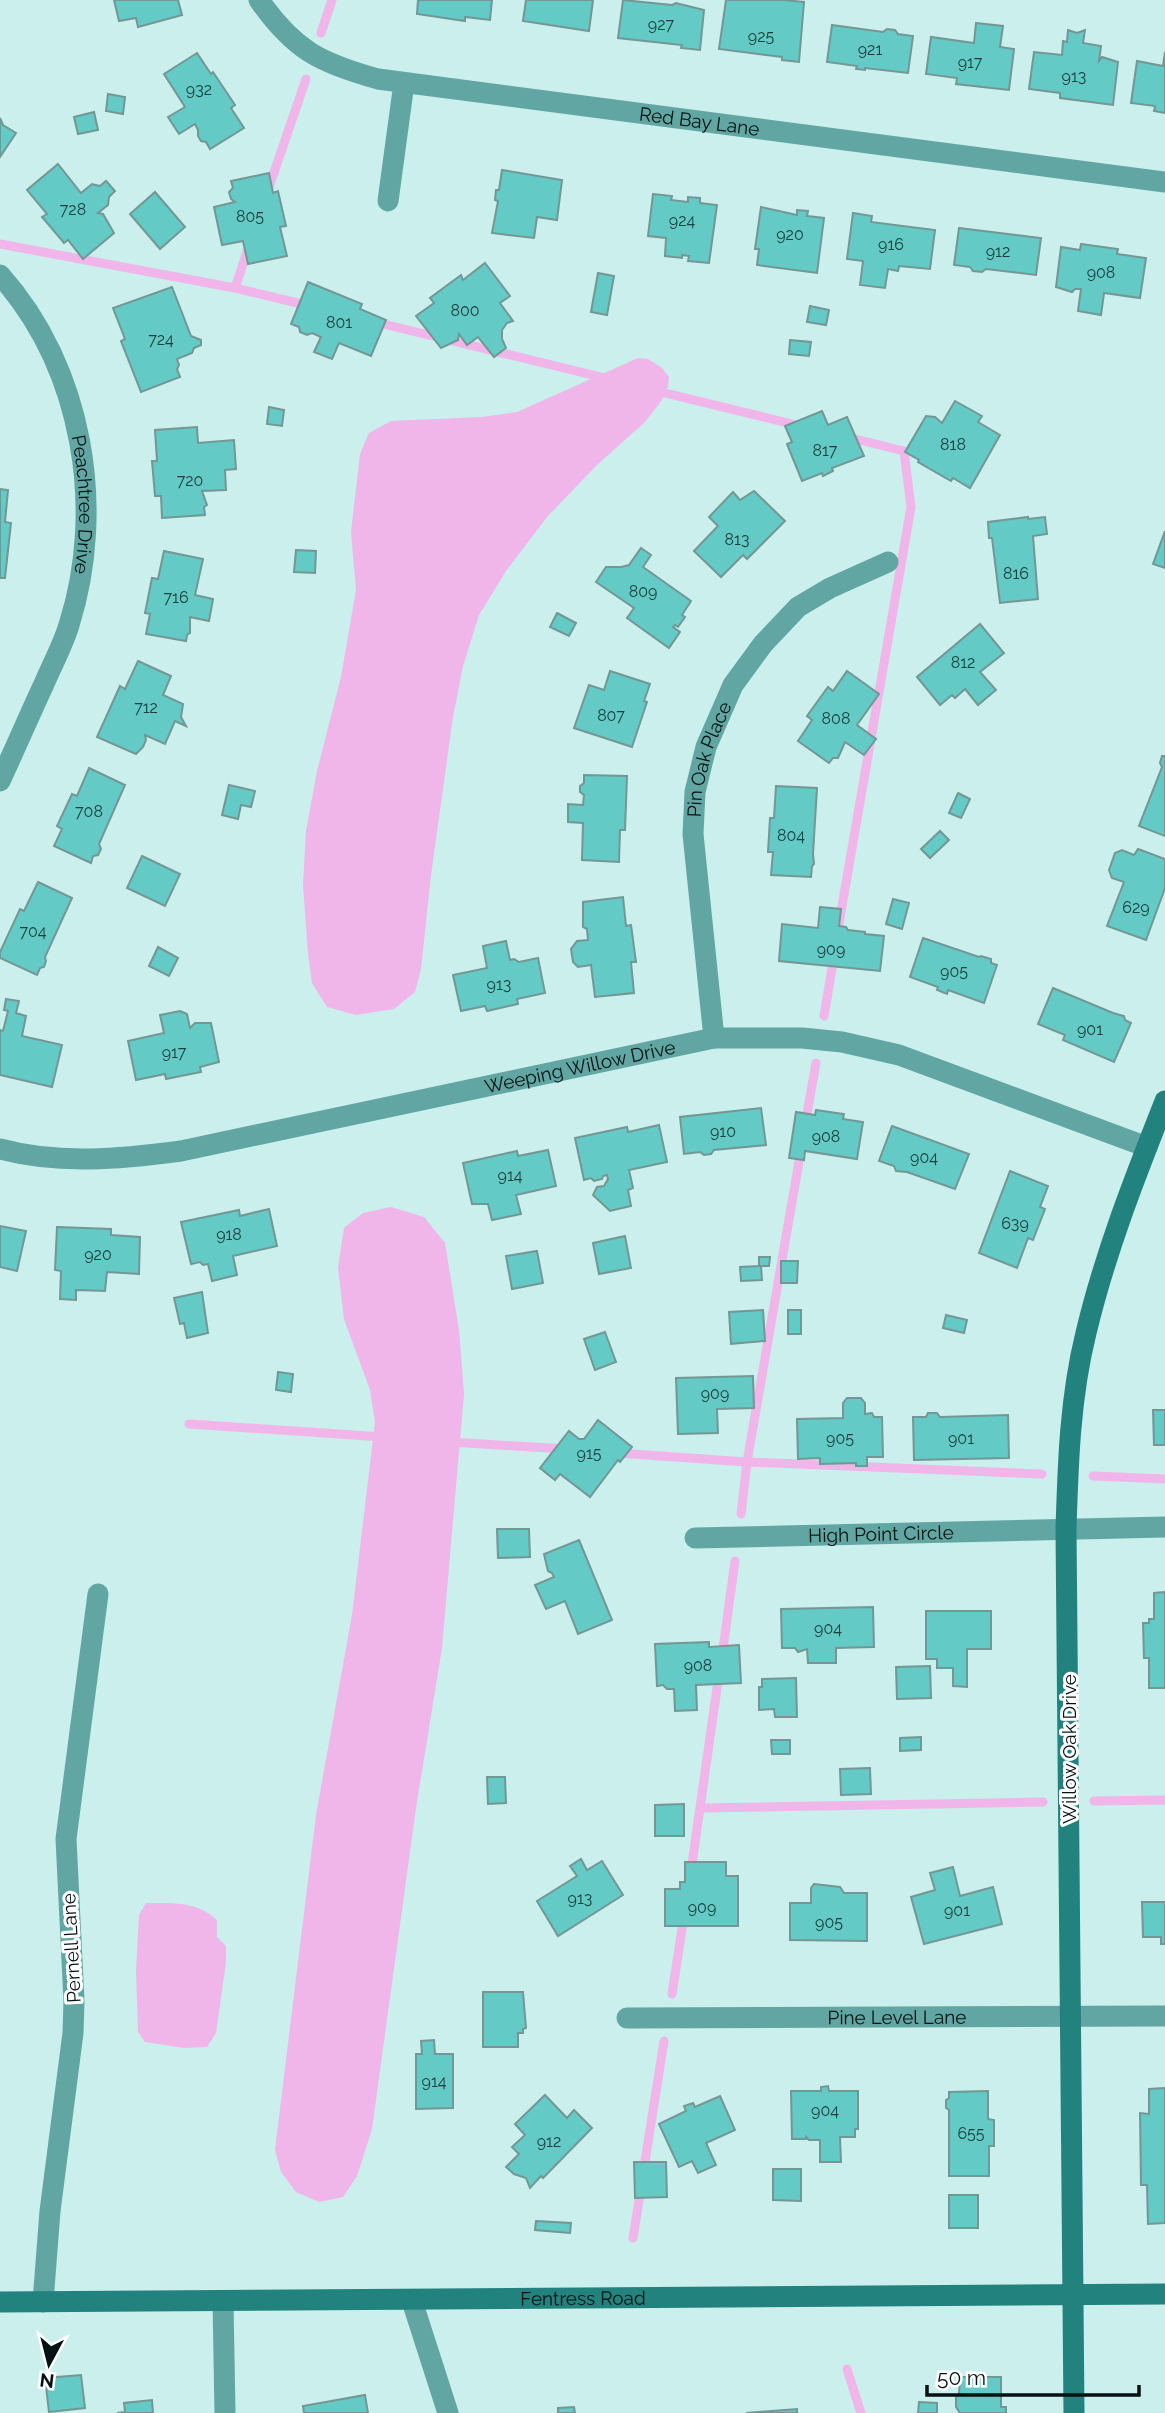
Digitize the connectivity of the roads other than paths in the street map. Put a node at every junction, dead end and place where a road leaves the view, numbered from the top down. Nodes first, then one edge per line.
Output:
1 (259, 0) edge
2 (404, 83) junction
3 (1165, 182) edge
4 (388, 201) dead end
5 (0, 275) edge
6 (888, 562) dead end
7 (0, 781) edge
8 (714, 1038) junction
9 (1165, 1101) edge
10 (1147, 1147) junction
11 (0, 1149) edge
12 (1165, 1527) edge
13 (1066, 1529) junction
14 (695, 1538) dead end
15 (98, 1594) dead end
16 (1165, 2015) edge
17 (1071, 2016) junction
18 (627, 2018) dead end
19 (1072, 2294) junction
20 (1165, 2294) edge
21 (223, 2301) junction
22 (412, 2301) junction
23 (0, 2302) edge
24 (43, 2302) junction
25 (225, 2413) edge
26 (448, 2413) edge
27 (1074, 2413) edge

1 - 2 street, Red Bay Lane
2 - 3 street, Red Bay Lane
2 - 4 street
5 - 7 street, Peachtree Drive
6 - 8 street, Pin Oak Place
8 - 10 street, Weeping Willow Drive
8 - 11 street, Weeping Willow Drive
9 - 10 street, Willow Oak Drive
10 - 13 street, Willow Oak Drive
12 - 13 street, High Point Circle
13 - 14 street, High Point Circle
13 - 17 street, Willow Oak Drive
15 - 24 street, Pernell Lane
16 - 17 street, Pine Level Lane
17 - 18 street, Pine Level Lane
17 - 19 street, Willow Oak Drive
19 - 20 street, Fentress Road
19 - 22 street, Fentress Road
19 - 27 street, Willow Oak Drive
21 - 22 street, Fentress Road
21 - 24 street, Fentress Road
21 - 25 street
22 - 26 street
23 - 24 street, Fentress Road

